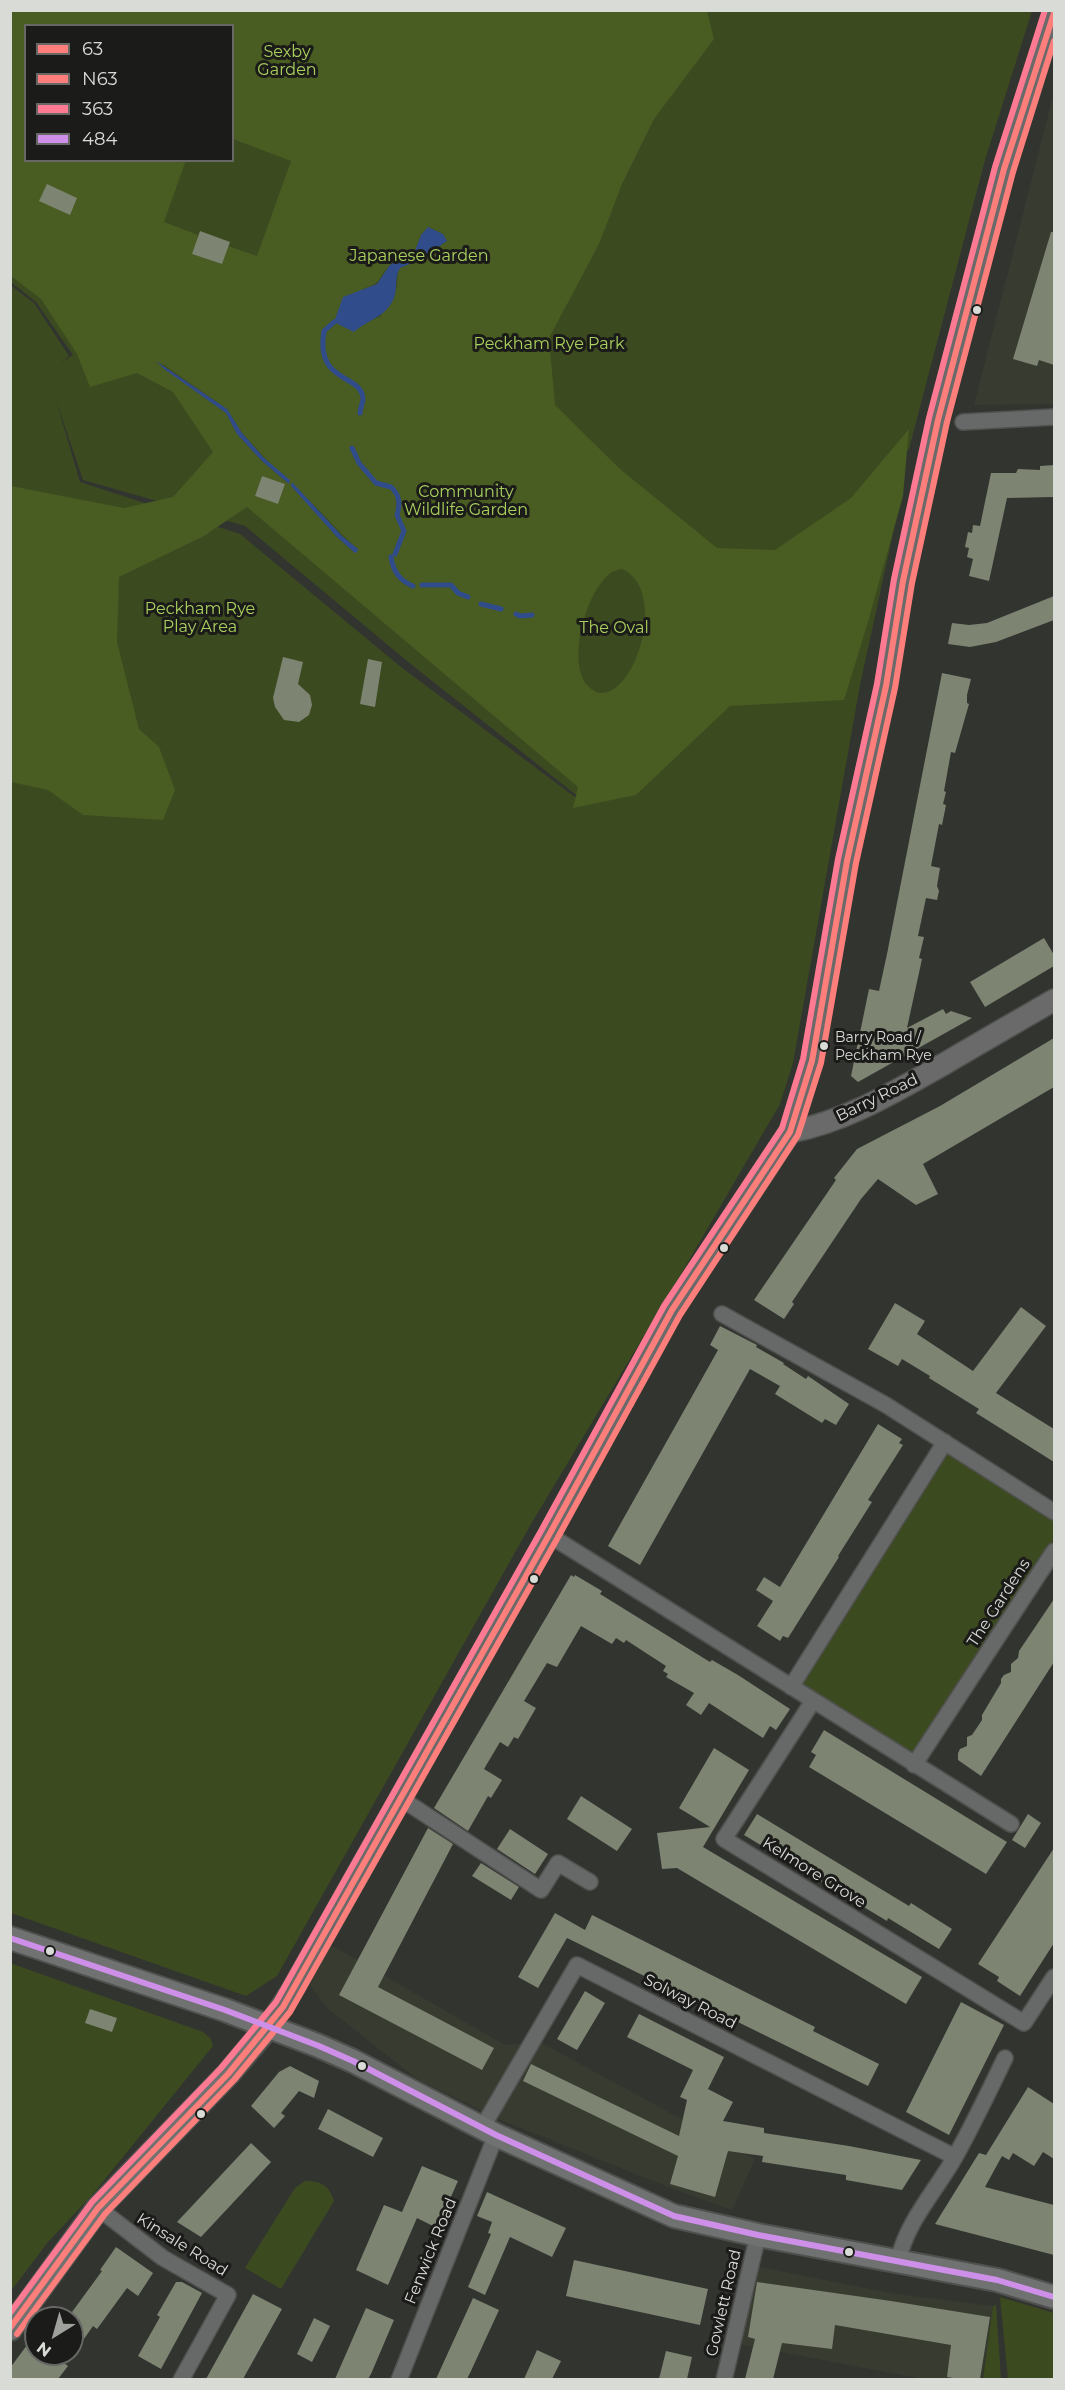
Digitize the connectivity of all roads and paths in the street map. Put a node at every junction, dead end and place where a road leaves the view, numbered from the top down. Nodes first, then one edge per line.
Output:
1 (1054, 13) edge
2 (1054, 417) edge
3 (963, 422) dead end
4 (1054, 1000) edge
5 (790, 1132) junction
6 (722, 1314) dead end
7 (945, 1442) junction
8 (1054, 1512) edge
9 (549, 1535) junction
10 (1054, 1551) edge
11 (791, 1687) junction
12 (813, 1701) junction
13 (915, 1765) junction
14 (400, 1798) junction
15 (1011, 1824) dead end
16 (590, 1882) dead end
17 (10, 1938) edge
18 (1054, 1977) edge
19 (269, 2026) junction
20 (1005, 2058) dead end
21 (489, 2132) junction
22 (955, 2157) junction
23 (98, 2208) junction
24 (758, 2235) junction
25 (898, 2261) junction
26 (1054, 2297) edge
27 (10, 2330) edge
28 (181, 2379) edge
29 (399, 2379) edge
30 (724, 2379) edge

1 - 5 main road
2 - 3 street
4 - 5 main road, Barry Road
5 - 9 main road
6 - 7 street
7 - 8 street
7 - 11 street
9 - 11 street
9 - 14 main road
10 - 13 street, The Gardens
11 - 12 street
12 - 13 street
12 - 18 street, Kelmore Grove
13 - 15 street
14 - 16 street
14 - 19 main road
17 - 19 main road
19 - 21 main road
19 - 23 main road
20 - 22 street
21 - 22 street, Solway Road
21 - 24 main road
21 - 29 street, Fenwick Road
22 - 25 street
23 - 27 main road
23 - 28 street, Kinsale Road
24 - 25 main road
24 - 30 street, Gowlett Road
25 - 26 main road

